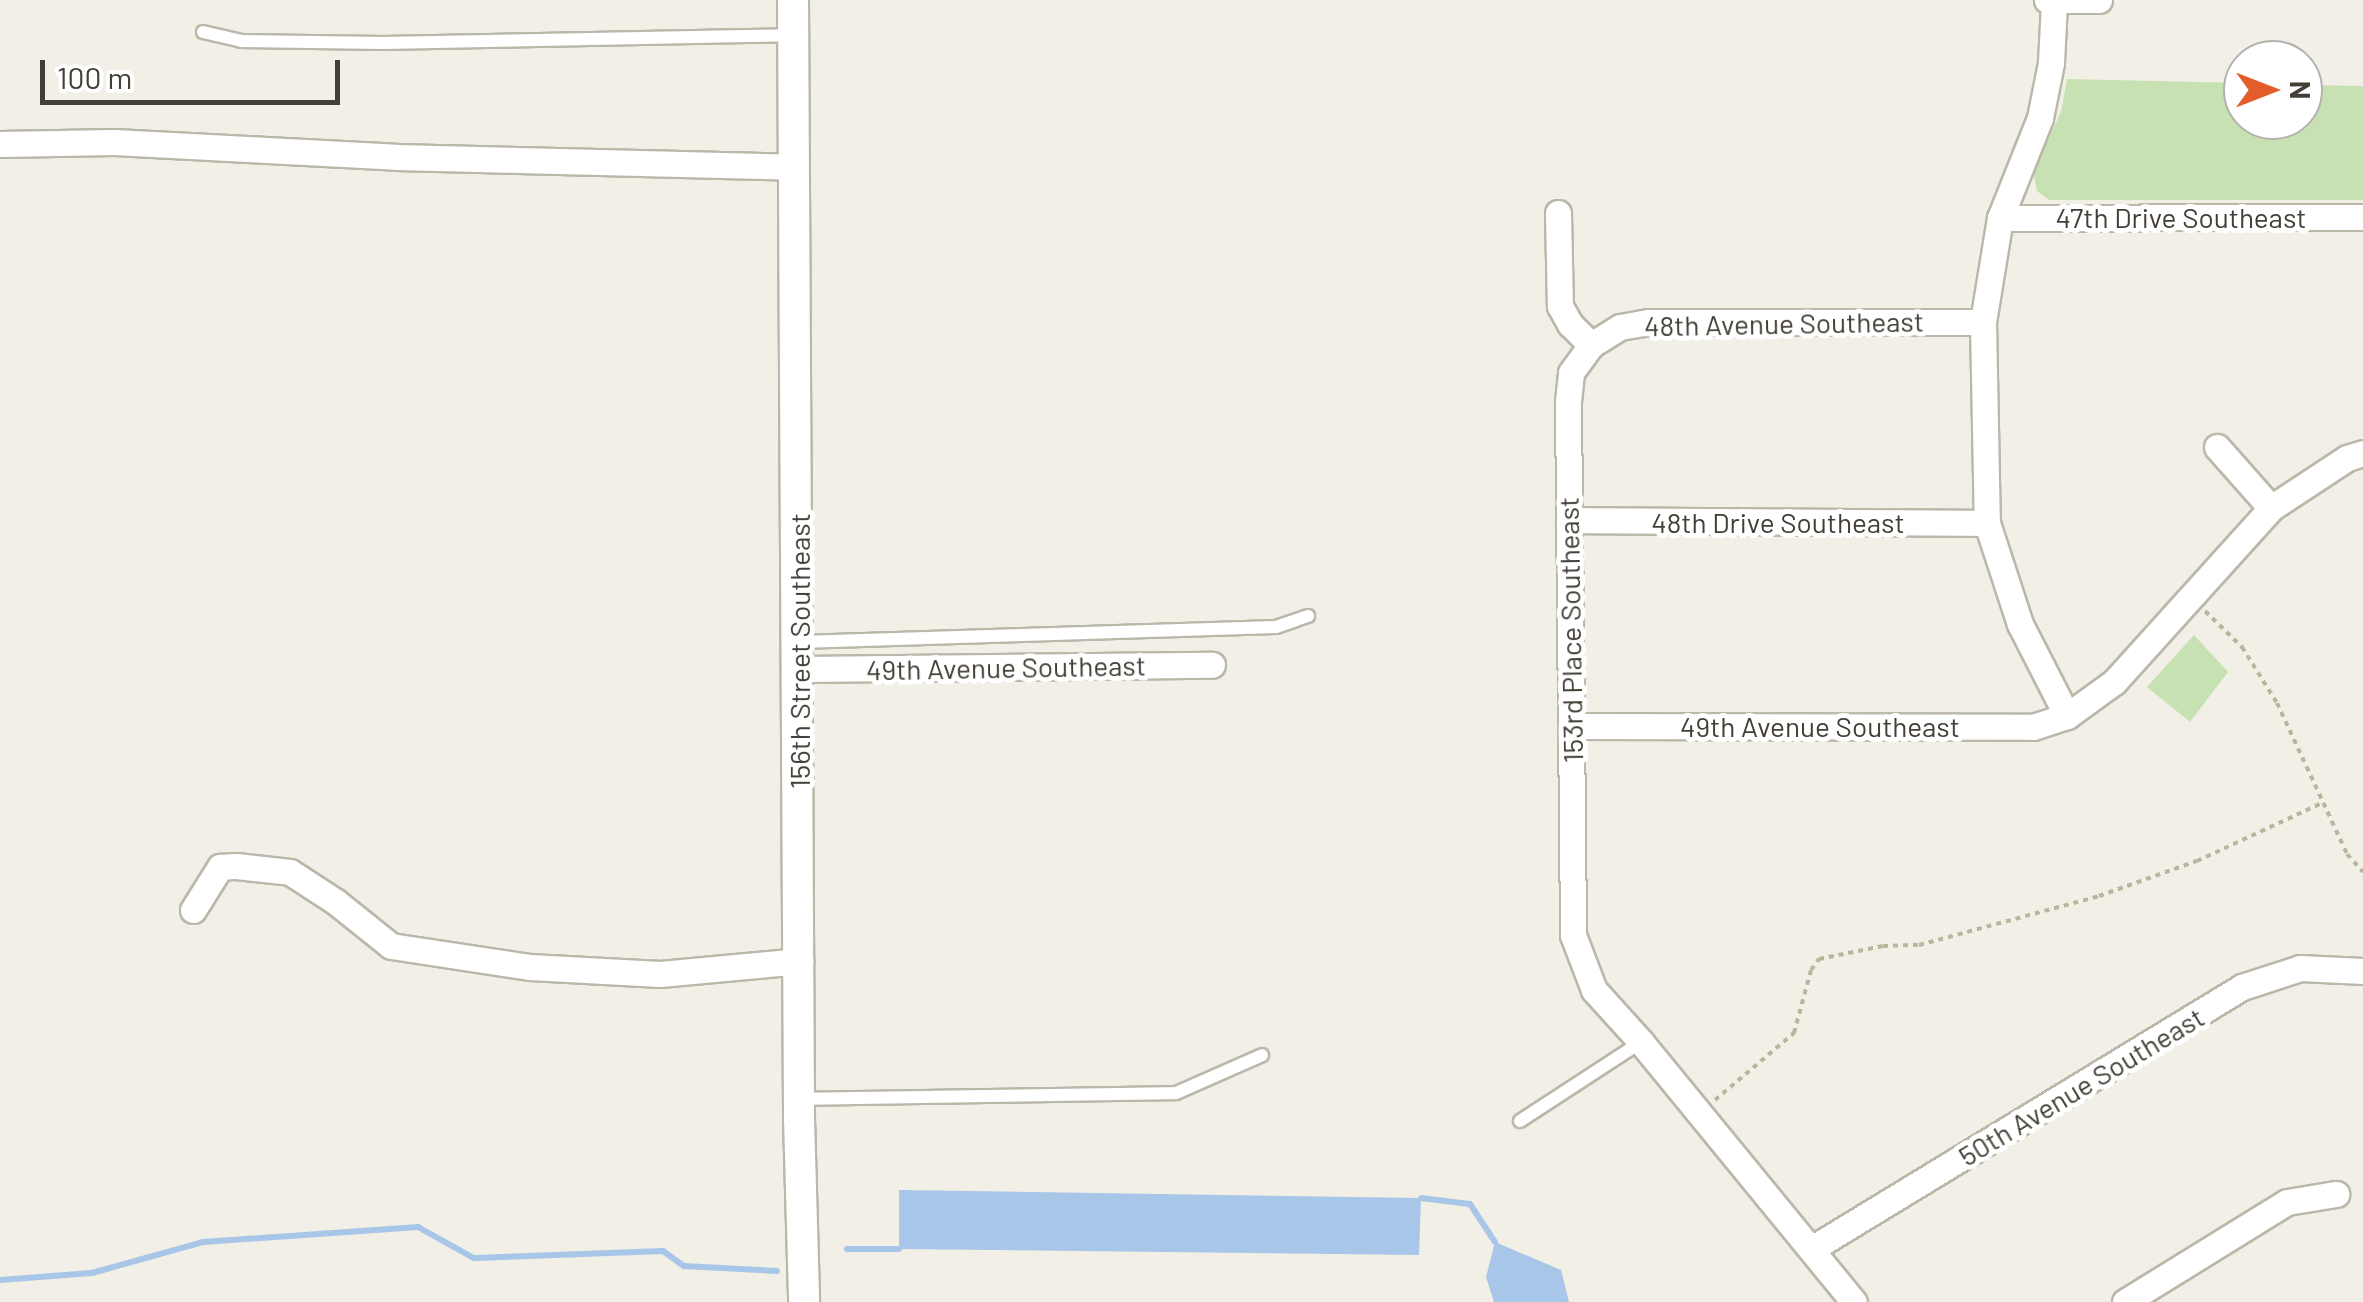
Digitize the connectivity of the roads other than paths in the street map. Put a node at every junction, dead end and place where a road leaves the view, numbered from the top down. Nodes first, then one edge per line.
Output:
1 (792, 0) edge
2 (2099, 0) edge
3 (2051, 2) edge
4 (203, 32) dead end
5 (792, 35) junction
6 (0, 144) edge
7 (794, 167) junction
8 (1558, 214) dead end
9 (2363, 217) edge
10 (2000, 218) junction
11 (1983, 322) junction
12 (1590, 345) junction
13 (2217, 447) dead end
14 (2363, 453) edge
15 (2271, 508) junction
16 (1568, 520) junction
17 (1987, 523) junction
18 (1308, 616) dead end
19 (800, 656) junction
20 (1212, 665) dead end
21 (2067, 716) junction
22 (1571, 726) junction
23 (194, 910) dead end
24 (800, 961) junction
25 (2363, 972) edge
26 (1641, 1042) junction
27 (1262, 1054) dead end
28 (799, 1099) junction
29 (1520, 1121) dead end
30 (2336, 1194) dead end
31 (1813, 1248) junction
32 (804, 1302) edge
33 (1854, 1302) edge
34 (2125, 1302) edge

1 - 5 street, 156th Street Southeast
2 - 3 street
3 - 10 street
4 - 5 lane
5 - 7 street, 156th Street Southeast
6 - 7 street
7 - 19 street, 156th Street Southeast
8 - 12 street
9 - 10 street, 47th Drive Southeast
10 - 11 street
11 - 12 street, 48th Avenue Southeast
11 - 17 street
12 - 16 street, 153rd Place Southeast
13 - 15 street
14 - 15 street
15 - 21 street
16 - 17 street, 48th Drive Southeast
16 - 22 street, 153rd Place Southeast
17 - 21 street
18 - 19 lane
19 - 20 street, 49th Avenue Southeast
19 - 24 street, 156th Street Southeast
21 - 22 street, 49th Avenue Southeast
22 - 26 street, 153rd Place Southeast
23 - 24 street
24 - 28 street, 156th Street Southeast
25 - 31 street, 50th Avenue Southeast
26 - 29 lane
26 - 31 street, 153rd Place Southeast
27 - 28 lane
28 - 32 street, 156th Street Southeast
30 - 34 street
31 - 33 street, 153rd Place Southeast

